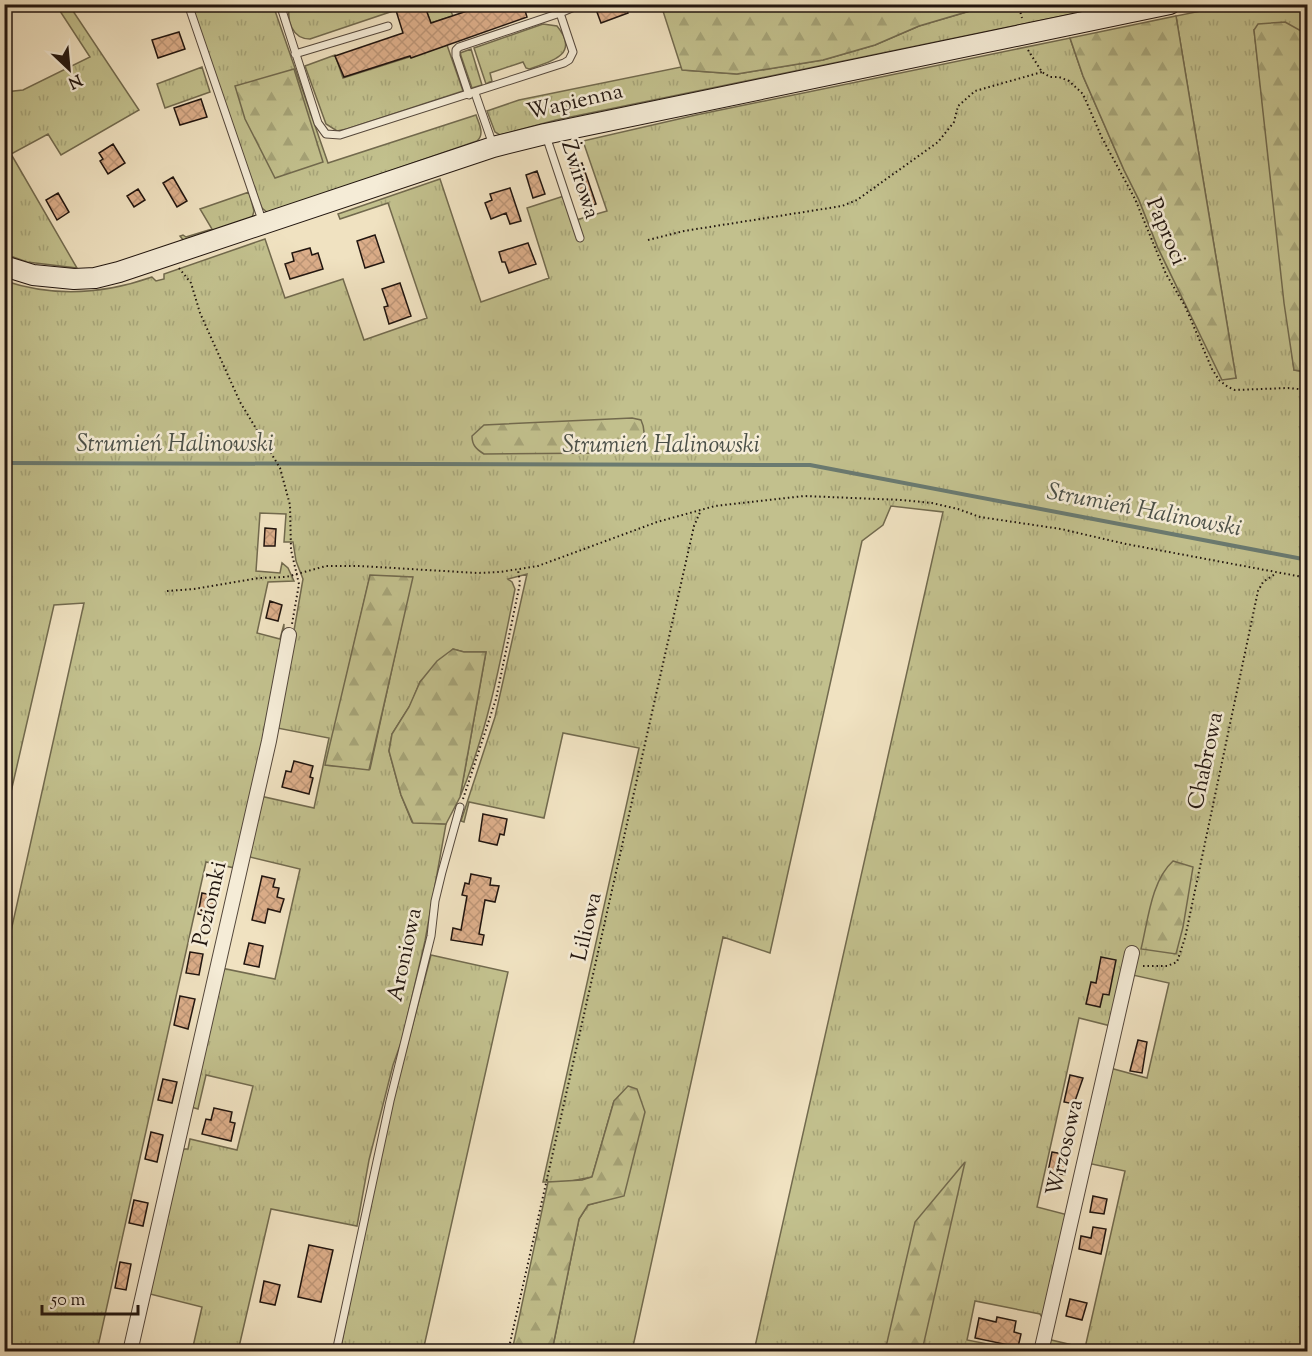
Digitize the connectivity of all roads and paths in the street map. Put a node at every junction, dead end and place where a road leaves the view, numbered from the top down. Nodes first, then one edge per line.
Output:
1 (188, 4) edge
2 (280, 4) edge
3 (557, 4) edge
4 (581, 4) edge
5 (1216, 4) edge
6 (1176, 8) edge
7 (560, 14) junction
8 (388, 26) dead end
9 (1023, 34) junction
10 (295, 54) junction
11 (1042, 72) junction
12 (472, 94) junction
13 (545, 134) junction
14 (494, 147) junction
15 (264, 225) junction
16 (580, 238) dead end
17 (648, 240) dead end
18 (170, 256) junction
19 (4, 266) edge
20 (1308, 390) edge
21 (701, 510) junction
22 (518, 570) junction
23 (1276, 573) junction
24 (297, 574) junction
25 (1308, 578) edge
26 (167, 591) dead end
27 (289, 635) joint
28 (460, 807) joint
29 (1130, 959) joint
30 (130, 1352) edge
31 (336, 1352) edge
32 (508, 1352) edge
33 (1041, 1352) edge

1 - 15 lane
2 - 10 lane
3 - 7 lane
4 - 7 lane
5 - 6 path
6 - 9 street, Wapienna
7 - 12 lane
7 - 12 lane
8 - 10 lane
9 - 11 path
9 - 13 street, Wapienna
10 - 12 lane
11 - 17 path
11 - 20 path, Paproci
12 - 14 lane
13 - 14 street, Wapienna
13 - 16 lane, Żwirowa
14 - 15 street, Wapienna
15 - 18 street, Wapienna
18 - 19 street, Wapienna
18 - 24 path
21 - 22 path
21 - 23 path
21 - 32 path, Liliowa
22 - 24 path
22 - 28 path
23 - 25 path
23 - 29 path, Chabrowa
24 - 26 path
24 - 27 path
27 - 30 street, Poziomki
28 - 31 lane, Aroniowa
29 - 33 street, Wrzosowa

